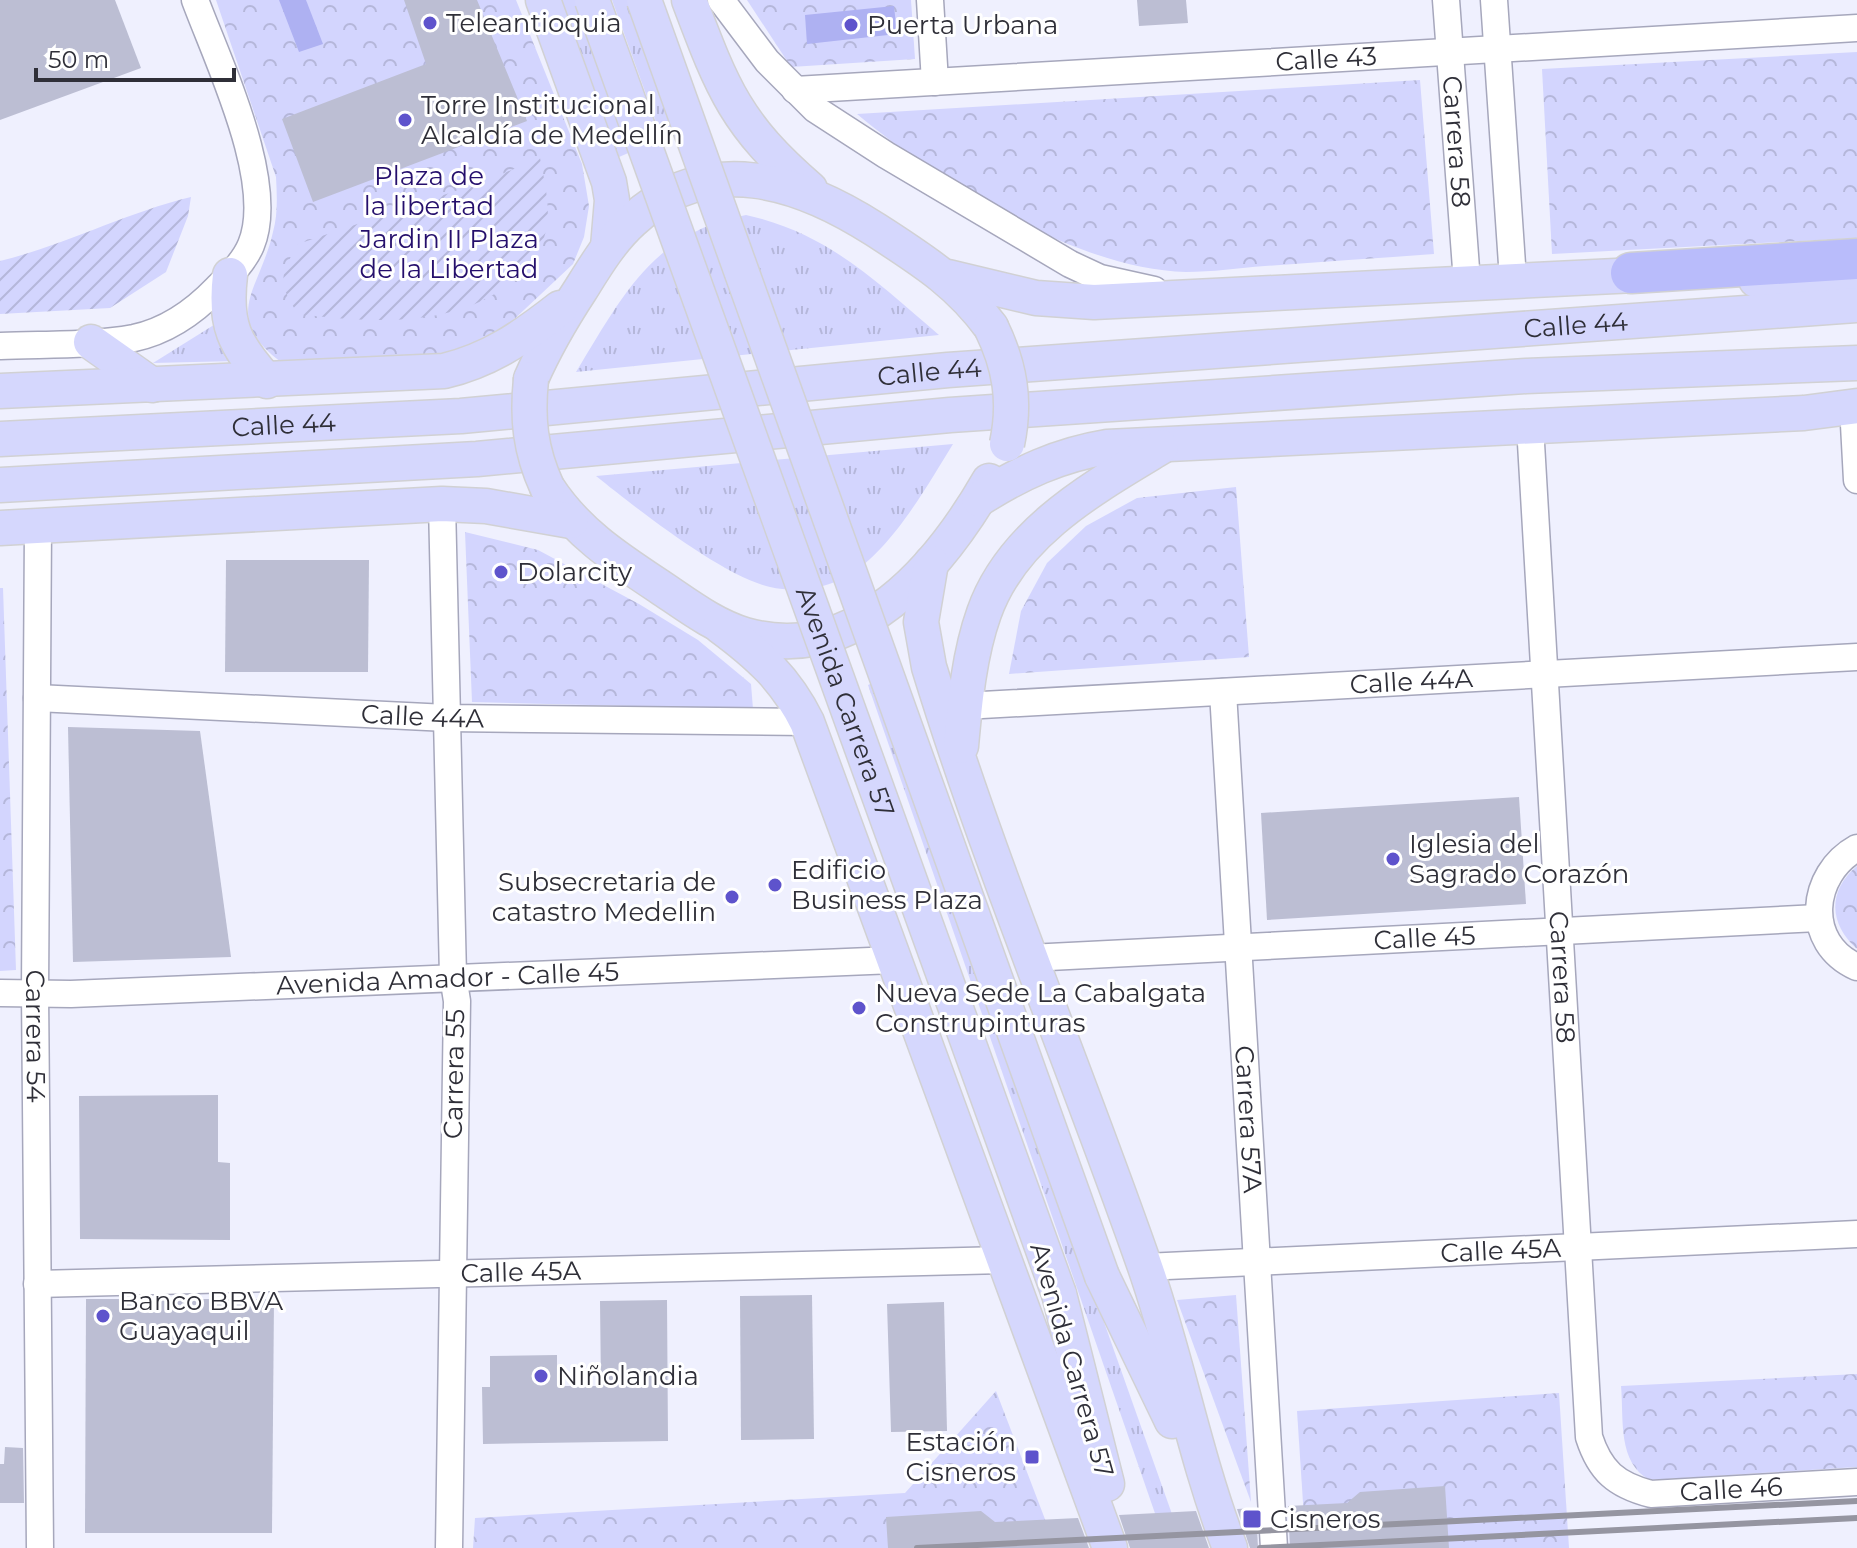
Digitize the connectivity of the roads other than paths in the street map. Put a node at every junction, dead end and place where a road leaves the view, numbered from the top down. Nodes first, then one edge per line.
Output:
1 (195, 0) edge
2 (543, 0) edge
3 (592, 0) edge
4 (644, 0) edge
5 (689, 0) edge
6 (721, 0) edge
7 (930, 0) edge
8 (1446, 0) edge
9 (1494, 0) edge
10 (1857, 28) edge
11 (1497, 49) junction
12 (1450, 52) junction
13 (935, 82) junction
14 (795, 90) junction
15 (817, 195) junction
16 (608, 247) junction
17 (1857, 259) edge
18 (1631, 273) junction
19 (230, 275) junction
20 (948, 277) junction
21 (1513, 279) junction
22 (1467, 282) junction
23 (1857, 286) edge
24 (576, 296) junction
25 (1205, 296) junction
26 (1857, 305) edge
27 (91, 342) junction
28 (0, 346) edge
29 (1857, 363) edge
30 (267, 381) junction
31 (152, 385) junction
32 (2, 390) edge
33 (1855, 406) edge
34 (1530, 426) junction
35 (0, 439) edge
36 (1165, 444) junction
37 (1857, 480) edge
38 (0, 485) edge
39 (979, 499) junction
40 (442, 504) junction
41 (571, 521) junction
42 (38, 526) junction
43 (0, 528) edge
44 (931, 563) junction
45 (720, 626) junction
46 (1857, 657) edge
47 (1544, 674) junction
48 (1223, 692) junction
49 (37, 698) junction
50 (964, 706) junction
51 (447, 718) junction
52 (807, 722) junction
53 (960, 759) junction
54 (1857, 848) edge
55 (1818, 918) junction
56 (1558, 932) junction
57 (1238, 948) junction
58 (1029, 958) junction
59 (894, 960) junction
60 (1857, 967) edge
61 (453, 976) junction
62 (35, 992) junction
63 (0, 993) edge
64 (1857, 1234) edge
65 (1578, 1247) junction
66 (1004, 1260) junction
67 (1257, 1262) junction
68 (1145, 1267) junction
69 (450, 1275) junction
70 (37, 1284) junction
71 (1609, 1475) joint
72 (1857, 1482) edge
73 (1213, 1504) junction
74 (40, 1548) edge
75 (449, 1548) edge
76 (1110, 1548) edge
77 (1123, 1548) edge
78 (1230, 1548) edge
79 (1274, 1548) edge

1 - 19 street
2 - 16 main road
3 - 77 main road, Avenida Carrera 57, bridge
4 - 73 main road, Avenida Carrera 57, bridge
5 - 15 main road
6 - 14 street
7 - 13 street
8 - 12 street, Carrera 58
9 - 11 street, Carrera 58
10 - 11 street, Calle 43
11 - 12 street, Calle 43
11 - 21 street, Carrera 58
12 - 13 street, Calle 43
12 - 22 street, Carrera 58
13 - 14 street, Calle 43
14 - 25 street, Calle 44
15 - 16 main road
15 - 20 main road
16 - 24 main road
17 - 18 highway
18 - 21 main road, Calle 44
18 - 23 main road, Calle 44
19 - 27 street
19 - 30 main road
20 - 25 main road, Calle 44
20 - 39 main road, bridge
21 - 22 main road, Calle 44
22 - 25 main road, Calle 44
24 - 30 main road, Calle 44
24 - 41 main road, bridge
26 - 35 main road, Calle 44
27 - 28 street
27 - 31 main road
29 - 38 main road, Calle 44
30 - 31 main road, Calle 44
31 - 32 main road, Calle 44
33 - 34 main road
33 - 37 street
34 - 36 main road
34 - 47 street, Carrera 58
36 - 39 main road
36 - 50 main road
39 - 44 main road
40 - 41 main road
40 - 42 main road
40 - 51 street, Carrera 55
41 - 45 main road
42 - 43 main road
42 - 49 street, Carrera 54
44 - 45 main road
44 - 53 main road, Avenida Carrera 57
45 - 52 main road, Avenida Carrera 57
46 - 47 street, Calle 44A
47 - 48 street, Calle 44A
47 - 56 street, Carrera 58
48 - 50 street, Calle 44A
48 - 57 street, Carrera 57A
49 - 51 street, Calle 44A
49 - 62 street, Carrera 54
50 - 53 main road
51 - 52 street, Calle 44A
51 - 61 street, Carrera 55
52 - 59 main road, Avenida Carrera 57
53 - 58 main road, Avenida Carrera 57
54 - 55 street
55 - 56 street, Calle 45
55 - 60 street
56 - 57 street, Calle 45
56 - 65 street, Carrera 58
57 - 58 street, Calle 45
57 - 67 street, Carrera 57A
58 - 68 main road, Avenida Carrera 57
59 - 61 street, Avenida Amador - Calle 45
59 - 66 main road, Avenida Carrera 57
61 - 62 street, Avenida Amador - Calle 45
61 - 69 street, Carrera 55
62 - 63 street, Avenida Amador - Calle 45
62 - 70 street, Carrera 54
64 - 65 street, Calle 45A
65 - 67 street, Calle 45A
65 - 71 street, Carrera 58
66 - 69 street, Calle 45A
66 - 76 main road, Avenida Carrera 57
67 - 68 street, Calle 45A
67 - 79 street, Carrera 57A
68 - 73 main road, Avenida Carrera 57
69 - 70 street, Calle 45A
69 - 75 street, Carrera 55
70 - 74 street, Carrera 54
71 - 72 street, Calle 46
73 - 78 main road, Avenida Carrera 57

